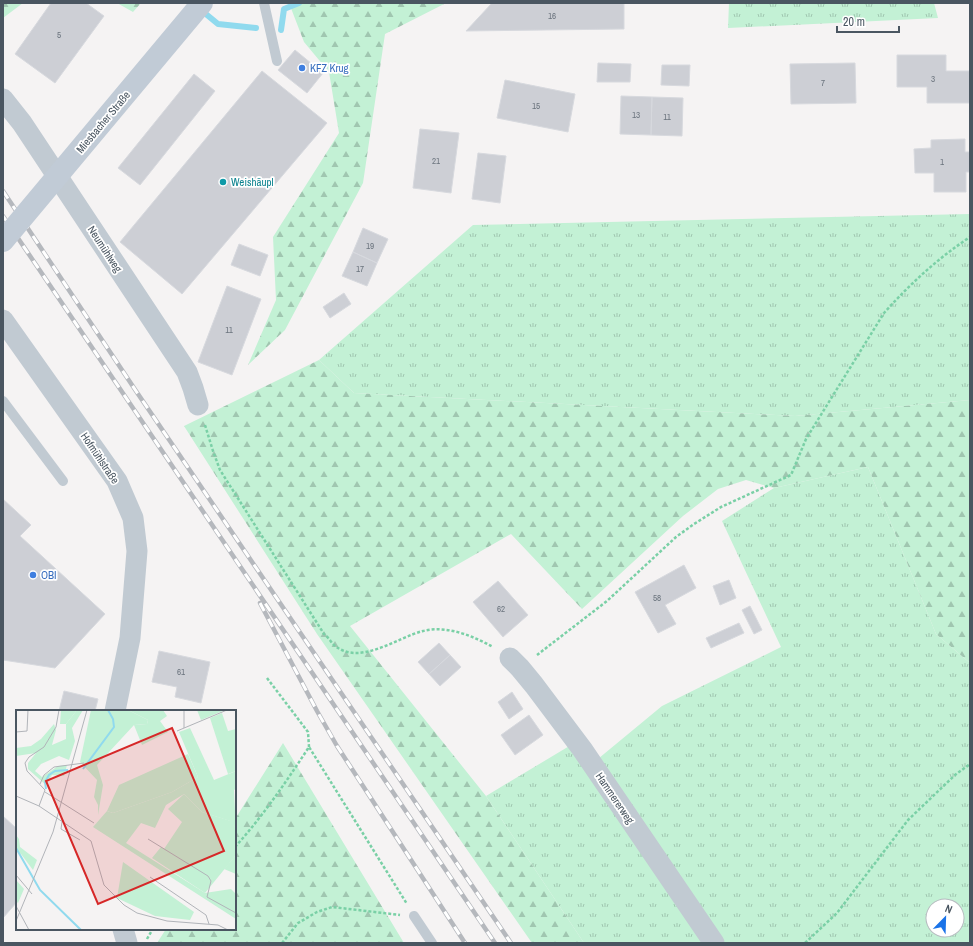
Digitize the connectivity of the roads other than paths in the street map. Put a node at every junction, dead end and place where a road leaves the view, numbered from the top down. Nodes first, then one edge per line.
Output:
1 (202, 3) edge
2 (264, 3) edge
3 (277, 61) dead end
4 (3, 99) edge
5 (3, 241) edge
6 (3, 320) edge
7 (3, 401) edge
8 (198, 405) road end
9 (63, 481) dead end
10 (516, 663) road end
11 (116, 710) edge
12 (414, 916) road end
13 (123, 930) edge
14 (127, 943) edge
15 (432, 943) edge
16 (714, 943) edge

1 - 5 main road, Miesbacher Straße, bridge
2 - 3 lane
4 - 8 street, Neumühlweg
6 - 11 street, Hofmühlstraße
7 - 9 lane
10 - 16 street, Hammererweg
12 - 15 lane
13 - 14 street

